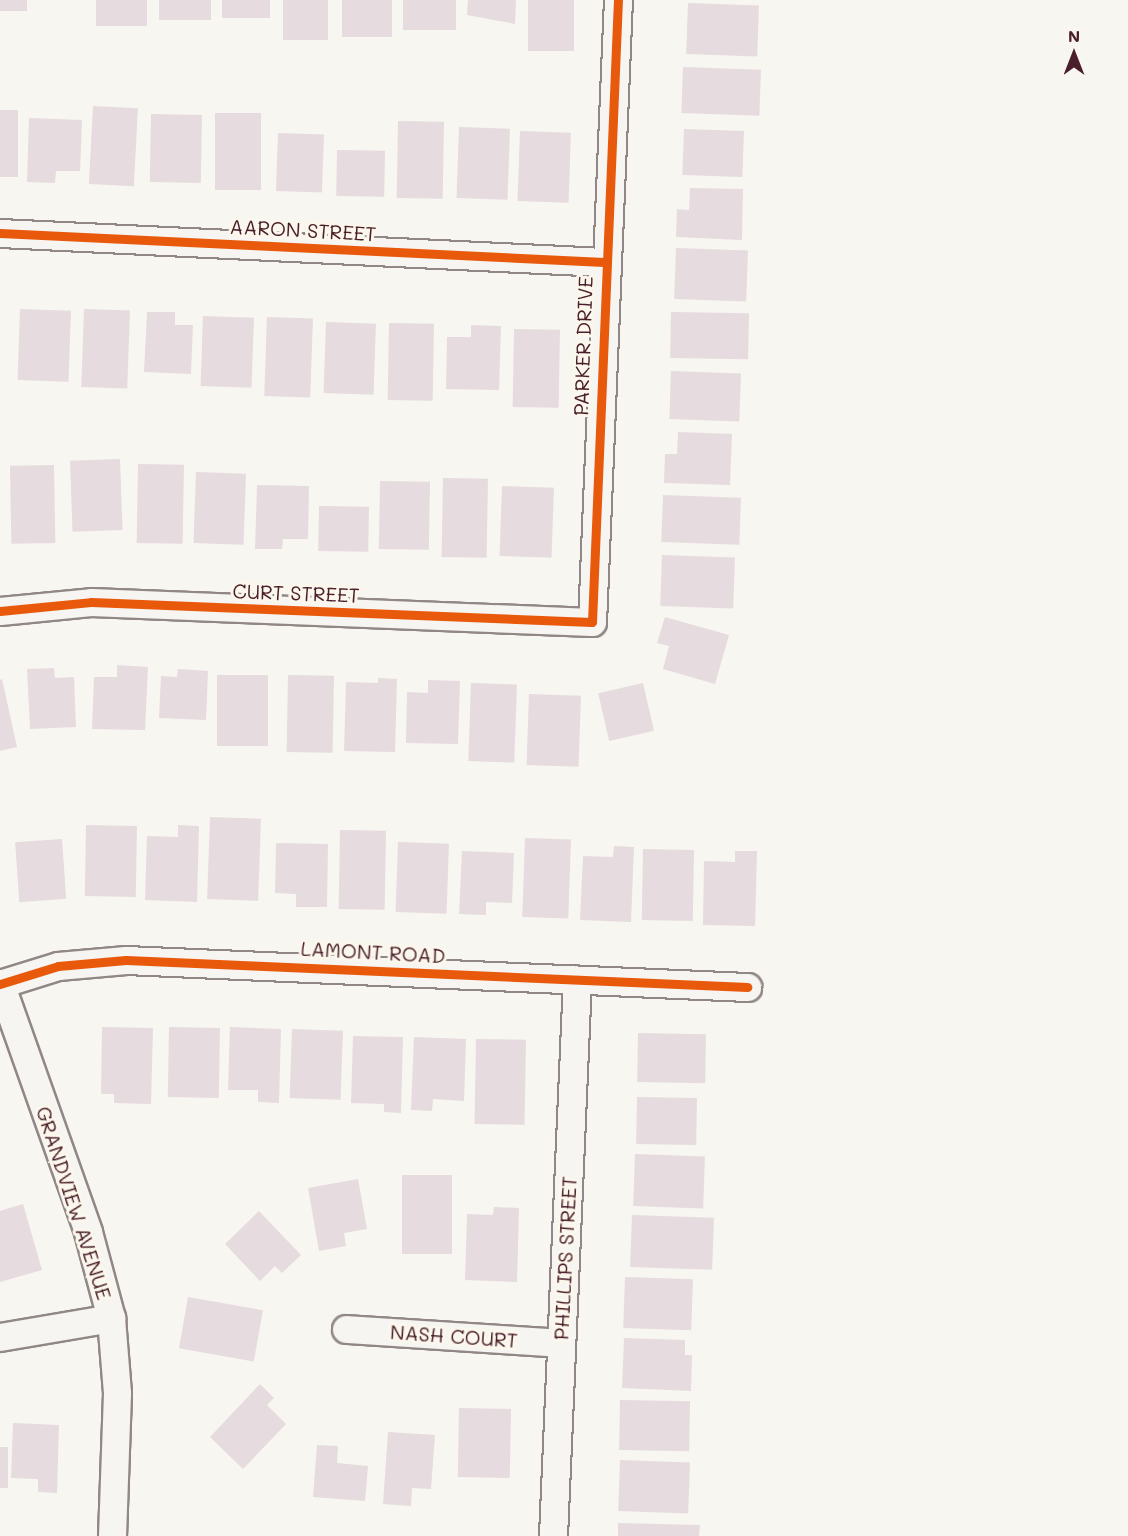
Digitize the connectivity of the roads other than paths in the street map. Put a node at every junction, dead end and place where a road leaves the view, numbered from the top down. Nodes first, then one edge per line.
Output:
1 (618, 0) edge
2 (0, 233) edge
3 (604, 262) junction
4 (0, 611) edge
5 (592, 622) joint
6 (577, 980) junction
7 (0, 984) edge
8 (747, 987) dead end
9 (111, 1318) junction
10 (346, 1329) dead end
11 (0, 1337) edge
12 (561, 1342) junction
13 (112, 1536) edge
14 (553, 1536) edge

1 - 3 street, PARKER DRIVE
2 - 3 street, AARON STREET
3 - 5 street, PARKER DRIVE
4 - 5 street, CURT STREET
6 - 7 street, LAMONT ROAD
6 - 8 street, LAMONT ROAD
6 - 12 street, PHILLIPS STREET
7 - 9 street, GRANDVIEW AVENUE
9 - 11 street
9 - 13 street, GRANDVIEW AVENUE
10 - 12 street, NASH COURT
12 - 14 street, PHILLIPS STREET

